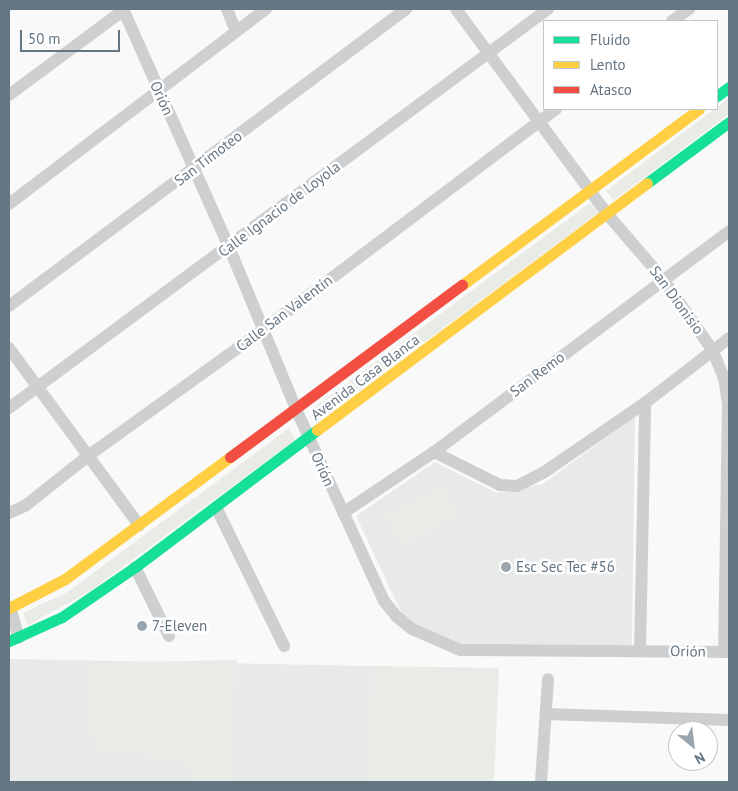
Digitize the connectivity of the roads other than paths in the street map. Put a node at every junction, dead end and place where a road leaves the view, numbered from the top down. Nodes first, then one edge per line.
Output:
1 (124, 9) edge
2 (227, 9) edge
3 (266, 9) edge
4 (406, 9) edge
5 (456, 9) edge
6 (548, 9) edge
7 (689, 9) edge
8 (673, 20) edge
9 (236, 31) junction
10 (490, 53) junction
11 (729, 86) edge
12 (158, 91) junction
13 (9, 95) edge
14 (718, 95) edge
15 (555, 110) edge
16 (698, 110) edge
17 (540, 120) junction
18 (729, 122) edge
19 (194, 168) junction
20 (589, 190) junction
21 (9, 204) edge
22 (608, 215) junction
23 (729, 231) edge
24 (229, 247) junction
25 (663, 279) junction
26 (9, 306) edge
27 (264, 329) junction
28 (729, 338) edge
29 (9, 348) edge
30 (713, 351) junction
31 (38, 388) junction
32 (645, 403) junction
33 (728, 403) edge
34 (9, 408) edge
35 (296, 409) junction
36 (309, 438) junction
37 (434, 452) junction
38 (88, 456) junction
39 (728, 484) edge
40 (216, 507) junction
41 (9, 513) edge
42 (343, 513) junction
43 (138, 525) junction
44 (135, 567) junction
45 (727, 569) edge
46 (9, 608) edge
47 (169, 636) dead end
48 (14, 639) edge
49 (284, 646) dead end
50 (640, 650) junction
51 (727, 651) edge
52 (548, 679) dead end
53 (546, 714) junction
54 (729, 720) edge
55 (541, 782) edge

1 - 12 street, Orión
1 - 13 street
2 - 9 street
3 - 9 street
4 - 19 street, San Timoteo
5 - 10 street, San Dionisio
6 - 10 street, Calle Ignacio de Loyola
7 - 8 street
9 - 12 street
10 - 17 street, San Dionisio
10 - 24 street, Calle Ignacio de Loyola
11 - 14 street
12 - 19 street, Orión
12 - 21 street
15 - 17 street, Calle San Valentín
16 - 20 street, Avenida Casa Blanca
17 - 20 street, San Dionisio
17 - 27 street, Calle San Valentín
18 - 22 street, Avenida Casa Blanca
19 - 24 street, Orión
19 - 26 street, San Timoteo
20 - 22 street, San Dionisio
20 - 35 street, Avenida Casa Blanca
22 - 25 street, San Dionisio
22 - 36 street, Avenida Casa Blanca
23 - 25 street, San Remo
24 - 27 street, Orión
24 - 31 street, Calle Ignacio de Loyola
25 - 30 street, San Dionisio
25 - 37 street, San Remo
27 - 35 street, Orión
27 - 38 street, Calle San Valentín
28 - 30 street
29 - 31 street
30 - 32 street
30 - 33 street, San Dionisio
31 - 34 street, Calle Ignacio de Loyola
31 - 38 street
32 - 37 street
32 - 50 street
33 - 39 street, San Dionisio
35 - 36 street, Orión
35 - 43 street, Avenida Casa Blanca
36 - 40 street, Avenida Casa Blanca
36 - 42 street, Orión
37 - 42 street, San Remo
38 - 41 street, Calle San Valentín
38 - 43 street
39 - 45 street, San Dionisio
40 - 44 street, Avenida Casa Blanca
40 - 49 street
42 - 50 street, Orión
43 - 46 street, Avenida Casa Blanca
44 - 47 street
44 - 48 street, Avenida Casa Blanca
45 - 51 street, San Dionisio
46 - 48 street
50 - 51 street, Orión
52 - 53 street
53 - 54 street
53 - 55 street

